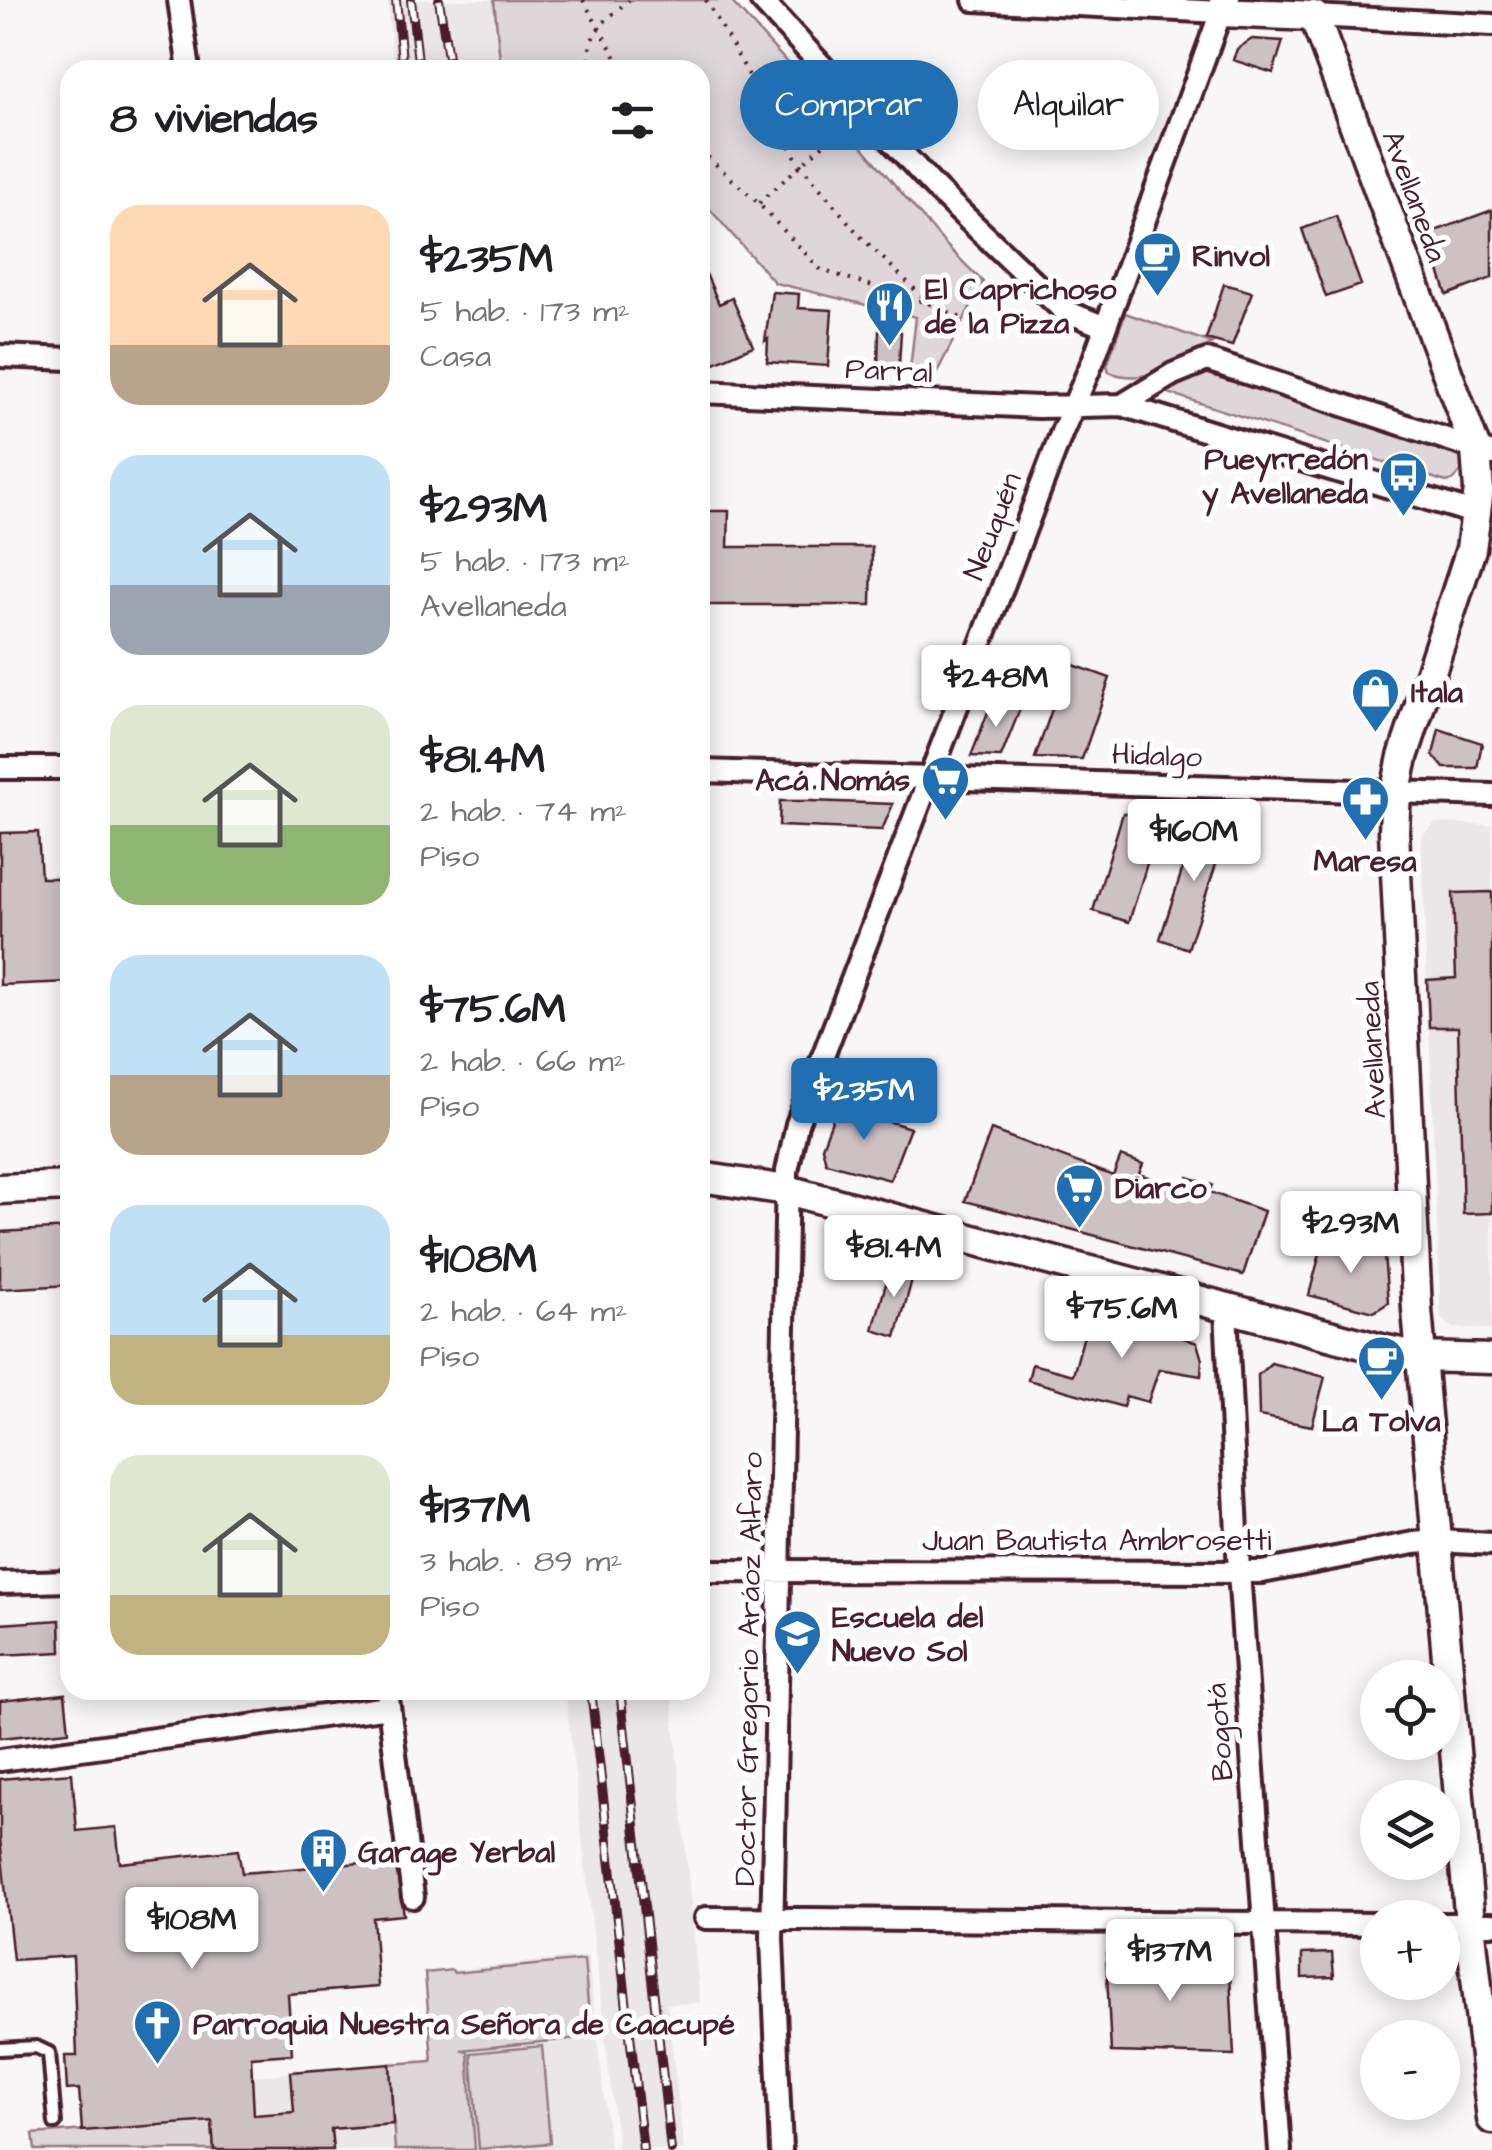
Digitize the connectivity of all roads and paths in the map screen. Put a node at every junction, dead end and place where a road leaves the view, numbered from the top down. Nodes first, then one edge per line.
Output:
1 (180, 0) edge
2 (583, 0) edge
3 (629, 0) edge
4 (706, 0) edge
5 (761, 0) edge
6 (974, 0) edge
7 (1223, 6) edge
8 (1314, 16) junction
9 (1492, 25) edge
10 (598, 27) junction
11 (188, 60) edge
12 (588, 60) edge
13 (618, 60) edge
14 (817, 60) edge
15 (815, 150) edge
16 (900, 150) edge
17 (710, 159) edge
18 (799, 164) junction
19 (758, 204) junction
20 (930, 304) junction
21 (964, 319) dead end
22 (1105, 327) junction
23 (0, 356) edge
24 (60, 359) edge
25 (710, 392) edge
26 (1122, 405) junction
27 (1075, 407) junction
28 (1484, 452) edge
29 (1484, 516) edge
30 (0, 768) edge
31 (60, 768) edge
32 (710, 771) edge
33 (931, 778) junction
34 (1396, 790) junction
35 (1492, 794) edge
36 (710, 1179) edge
37 (60, 1186) edge
38 (0, 1189) edge
39 (787, 1190) junction
40 (1226, 1310) junction
41 (1421, 1357) junction
42 (1492, 1359) edge
43 (1438, 1540) junction
44 (1492, 1544) edge
45 (780, 1570) junction
46 (710, 1571) edge
47 (1239, 1572) junction
48 (60, 1581) edge
49 (0, 1583) edge
50 (375, 1700) edge
51 (388, 1700) edge
52 (0, 1760) edge
53 (413, 1897) dead end
54 (706, 1918) dead end
55 (773, 1918) junction
56 (1262, 1924) junction
57 (1360, 1924) edge
58 (1468, 1924) edge
59 (0, 2050) edge
60 (1492, 2119) edge
61 (55, 2123) dead end
62 (781, 2150) edge
63 (1280, 2150) edge

1 - 11 street
2 - 10 path
3 - 10 path
4 - 18 path
5 - 14 street
6 - 7 street
7 - 8 street
7 - 22 street, Neuquén
8 - 9 street
8 - 28 street, Avellaneda
10 - 12 path
10 - 13 path
15 - 18 path
16 - 22 street
17 - 19 path
18 - 19 path
18 - 20 path
19 - 20 path
20 - 21 path
22 - 27 street, Neuquén
23 - 24 street
25 - 27 street, Parral
26 - 27 street, Parral
26 - 28 street
26 - 29 street
27 - 33 street, Neuquén
28 - 29 street, Avellaneda
29 - 34 street, Avellaneda
30 - 31 street
32 - 33 street, Hidalgo
33 - 34 street, Hidalgo
33 - 39 street, Neuquén
34 - 35 street, Hidalgo
34 - 41 street, Avellaneda
36 - 39 street
37 - 38 street
39 - 40 street
39 - 45 street, Doctor Gregorio Aráoz Alfaro
40 - 41 street
40 - 47 street, Bogotá
41 - 42 street
41 - 43 street, Avellaneda
43 - 44 street, Juan Bautista Ambrosetti
43 - 47 street, Juan Bautista Ambrosetti
43 - 58 street, Avellaneda
45 - 46 street, Juan Bautista Ambrosetti
45 - 47 street, Juan Bautista Ambrosetti
45 - 55 street, Doctor Gregorio Aráoz Alfaro
47 - 56 street, Bogotá
48 - 49 street
50 - 52 street
51 - 53 street
54 - 55 street
55 - 56 street
55 - 62 street, Doctor Gregorio Aráoz Alfaro
56 - 57 street
56 - 63 street, Bogotá
58 - 60 street, Avellaneda
59 - 61 lane

